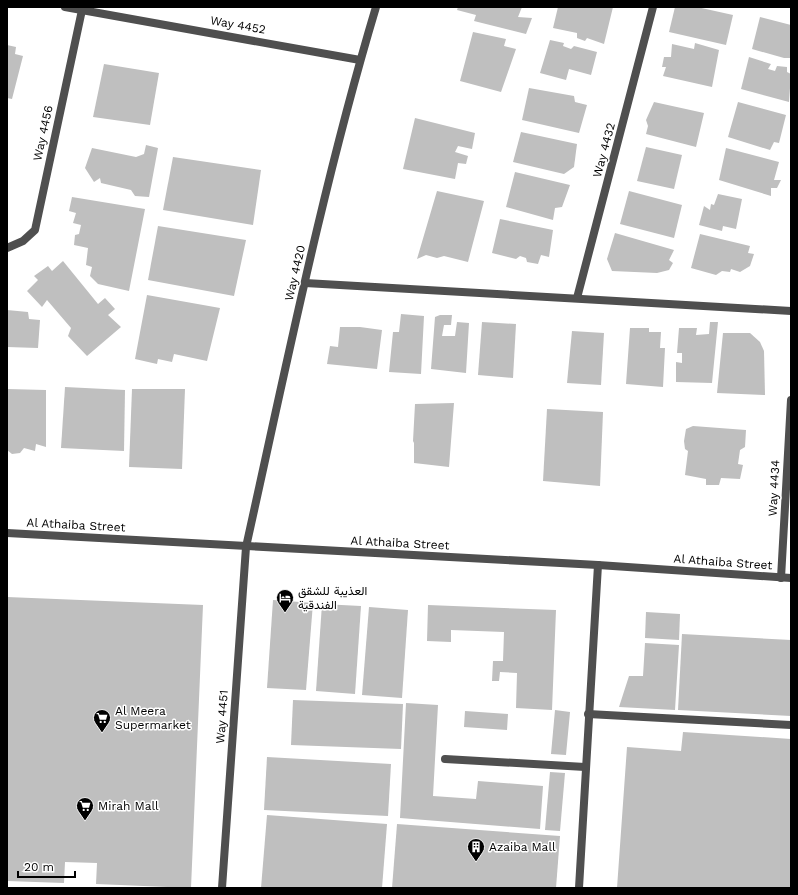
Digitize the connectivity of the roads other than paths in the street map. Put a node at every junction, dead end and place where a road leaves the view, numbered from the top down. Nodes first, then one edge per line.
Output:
1 (65, 7) edge
2 (376, 7) edge
3 (653, 7) edge
4 (82, 10) junction
5 (108, 10) edge
6 (360, 60) junction
7 (7, 248) edge
8 (305, 283) junction
9 (577, 298) junction
10 (791, 311) edge
11 (791, 400) edge
12 (7, 533) edge
13 (246, 547) junction
14 (598, 565) junction
15 (781, 578) junction
16 (791, 578) edge
17 (588, 714) junction
18 (791, 725) edge
19 (445, 759) dead end
20 (585, 767) junction
21 (222, 888) edge
22 (579, 888) edge

1 - 4 street, Way 4452
2 - 6 street, Way 4420
3 - 9 street, Way 4432
4 - 5 street, Way 4452
4 - 7 street, Way 4456
5 - 6 street, Way 4452
6 - 8 street, Way 4420
8 - 9 street
8 - 13 street, Way 4420
9 - 10 street
11 - 15 street, Way 4434
12 - 13 street, Al Athaiba Street
13 - 14 street, Al Athaiba Street
13 - 21 street, Way 4451
14 - 15 street, Al Athaiba Street
14 - 17 street
15 - 16 street, Al Athaiba Street
17 - 18 street
17 - 20 street
19 - 20 street
20 - 22 street

